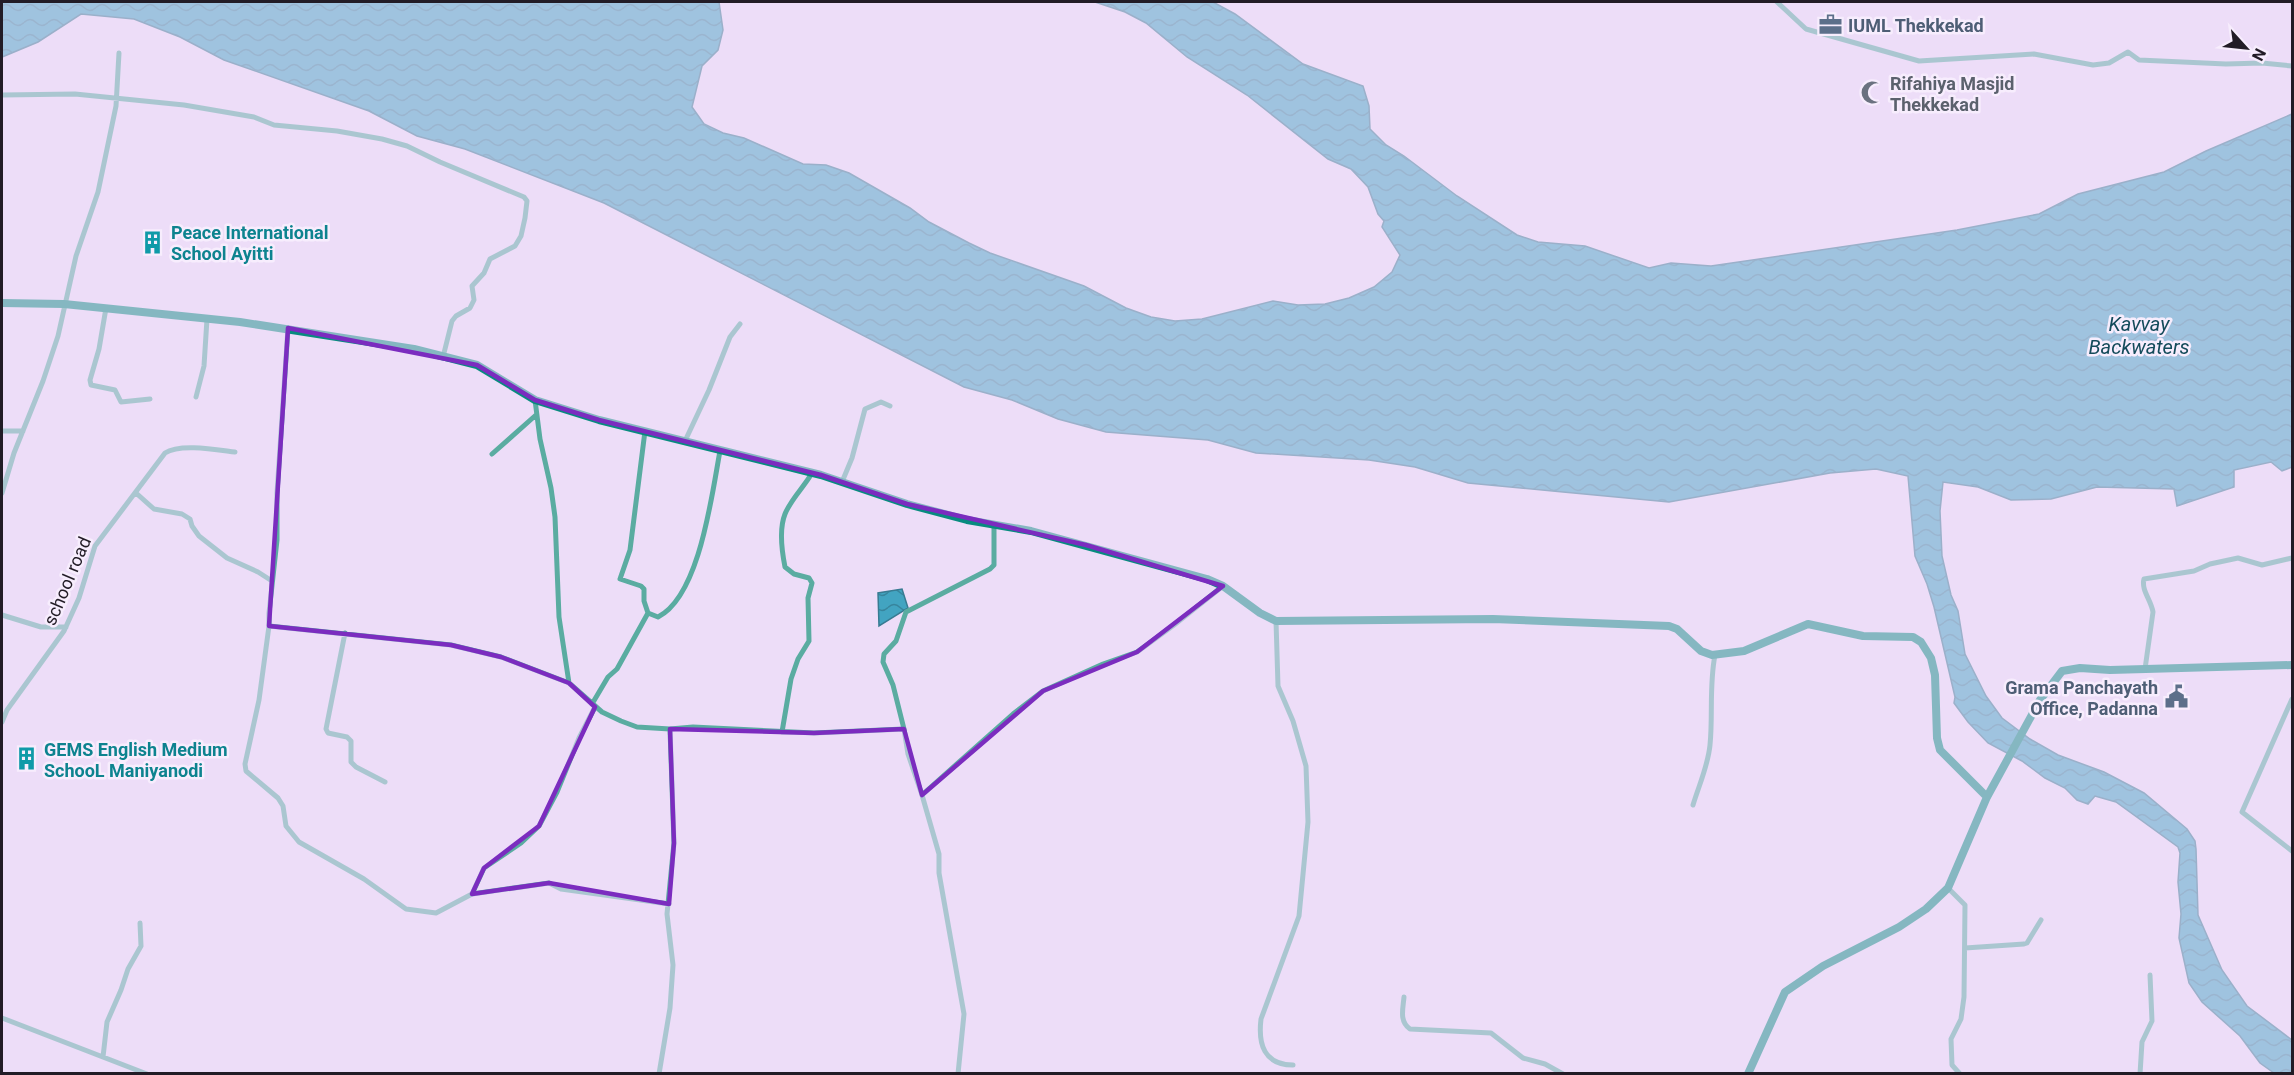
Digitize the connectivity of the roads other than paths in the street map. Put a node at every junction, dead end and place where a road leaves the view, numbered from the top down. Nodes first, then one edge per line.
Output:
1 (1777, 2) edge
2 (119, 53) dead end
3 (2292, 66) edge
4 (2, 95) edge
5 (116, 99) junction
6 (2, 303) edge
7 (64, 304) junction
8 (106, 308) junction
9 (207, 319) junction
10 (740, 324) dead end
11 (288, 328) junction
12 (443, 357) junction
13 (196, 397) dead end
14 (150, 399) dead end
15 (535, 400) junction
16 (890, 406) dead end
17 (536, 415) junction
18 (2, 430) edge
19 (23, 431) junction
20 (645, 431) junction
21 (685, 441) junction
22 (720, 451) junction
23 (235, 452) dead end
24 (492, 454) dead end
25 (812, 473) junction
26 (842, 482) junction
27 (2, 493) edge
28 (136, 493) junction
29 (994, 525) junction
30 (2292, 558) edge
31 (272, 581) junction
32 (1223, 586) junction
33 (648, 613) junction
34 (2, 615) edge
35 (1276, 621) junction
36 (269, 626) junction
37 (66, 627) junction
38 (345, 633) junction
39 (1715, 655) junction
40 (2292, 665) edge
41 (2145, 669) junction
42 (569, 683) junction
43 (2292, 699) edge
44 (594, 705) junction
45 (2, 722) edge
46 (670, 729) junction
47 (904, 729) junction
48 (782, 732) junction
49 (385, 782) dead end
50 (922, 795) junction
51 (1987, 797) junction
52 (1693, 805) dead end
53 (2292, 851) edge
54 (1948, 888) junction
55 (471, 894) junction
56 (669, 904) junction
57 (2041, 920) dead end
58 (140, 923) dead end
59 (1965, 948) junction
60 (2150, 975) dead end
61 (1404, 997) dead end
62 (2, 1018) edge
63 (103, 1057) junction
64 (1293, 1065) dead end
65 (147, 1074) edge
66 (659, 1074) edge
67 (958, 1074) edge
68 (1563, 1074) edge
69 (1748, 1074) edge
70 (1960, 1074) edge
71 (2140, 1074) edge

1 - 3 street
2 - 5 street
4 - 5 street
5 - 7 street
5 - 12 street
6 - 7 main road
7 - 8 main road
7 - 19 street
8 - 9 main road
8 - 14 street
9 - 11 main road
9 - 13 street
10 - 21 street
11 - 12 main road
11 - 31 street
12 - 15 main road
15 - 17 street
15 - 20 main road
16 - 26 street
17 - 24 street
17 - 42 street
18 - 19 street
19 - 27 street
20 - 21 main road
20 - 33 street
21 - 22 main road
22 - 25 main road
22 - 33 street
23 - 28 street, school road
25 - 26 main road
25 - 48 street
26 - 29 main road
28 - 31 street
28 - 37 street, school road
29 - 32 main road
29 - 47 street
30 - 41 street
31 - 36 street
32 - 35 main road
32 - 50 street
33 - 44 street
34 - 37 street
35 - 39 main road
35 - 64 street
36 - 38 street
36 - 55 street
37 - 45 street, school road
38 - 42 street
38 - 49 street
39 - 51 main road
39 - 52 street
40 - 41 main road
41 - 51 main road
42 - 44 street
43 - 53 street
44 - 46 street
44 - 55 street
46 - 48 street
46 - 56 street
47 - 48 street
47 - 50 street
50 - 67 street
51 - 54 main road
54 - 59 street
54 - 69 main road
55 - 56 street
56 - 66 street
57 - 59 street
58 - 63 street
59 - 70 street
60 - 71 street
61 - 68 street
62 - 63 street
63 - 65 street

